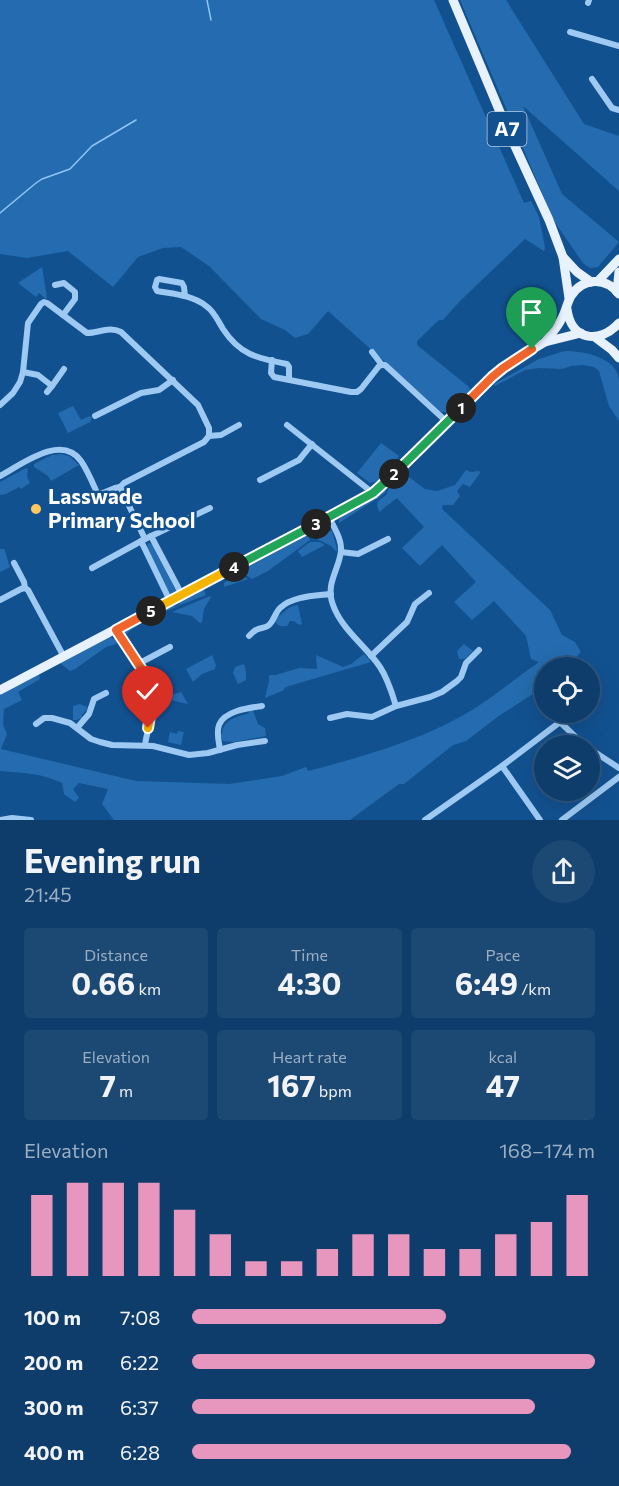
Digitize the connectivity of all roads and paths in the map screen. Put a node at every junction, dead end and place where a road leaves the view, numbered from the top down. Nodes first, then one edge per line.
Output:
1 (453, 0) edge
2 (570, 32) dead end
3 (619, 46) edge
4 (592, 79) dead end
5 (619, 110) edge
6 (563, 257) junction
7 (619, 259) edge
8 (619, 272) edge
9 (595, 281) junction
10 (55, 285) dead end
11 (618, 293) edge
12 (185, 296) junction
13 (568, 302) junction
14 (63, 315) junction
15 (619, 323) edge
16 (581, 333) junction
17 (596, 338) junction
18 (545, 342) junction
19 (372, 352) dead end
20 (619, 358) edge
21 (272, 360) junction
22 (382, 365) junction
23 (64, 369) dead end
24 (23, 372) junction
25 (289, 379) junction
26 (173, 380) junction
27 (52, 386) junction
28 (47, 392) dead end
29 (0, 405) edge
30 (95, 416) dead end
31 (447, 422) junction
32 (239, 425) dead end
33 (287, 425) dead end
34 (209, 436) junction
35 (312, 444) junction
36 (0, 476) edge
37 (260, 480) dead end
38 (120, 488) junction
39 (373, 493) junction
40 (210, 507) dead end
41 (329, 517) junction
42 (388, 538) dead end
43 (146, 539) junction
44 (341, 552) junction
45 (14, 563) dead end
46 (93, 568) dead end
47 (25, 588) junction
48 (429, 593) dead end
49 (331, 594) junction
50 (182, 595) junction
51 (0, 600) edge
52 (170, 601) junction
53 (116, 630) junction
54 (249, 636) dead end
55 (170, 646) dead end
56 (479, 651) dead end
57 (370, 656) junction
58 (64, 657) junction
59 (138, 664) junction
60 (0, 690) edge
61 (106, 693) dead end
62 (262, 706) dead end
63 (396, 706) junction
64 (330, 718) dead end
65 (36, 724) dead end
66 (78, 728) junction
67 (543, 735) edge
68 (572, 735) edge
69 (265, 741) dead end
70 (534, 742) edge
71 (145, 745) junction
72 (220, 750) junction
73 (600, 755) edge
74 (502, 766) junction
75 (619, 768) edge
76 (619, 777) edge
77 (0, 820) edge
78 (31, 820) edge
79 (425, 820) edge
80 (540, 820) edge
81 (562, 820) edge

1 - 6 main road, A7
2 - 3 street
4 - 5 street
6 - 9 main road, A7
6 - 13 main road, A7
7 - 9 main road
8 - 11 main road
9 - 11 main road
9 - 13 main road
10 - 14 street
12 - 12 street
12 - 21 street
13 - 16 main road
13 - 18 main road
14 - 24 street
14 - 26 street
15 - 17 main road
16 - 17 main road
16 - 18 main road
17 - 20 main road
18 - 31 main road
19 - 22 street
21 - 25 street
21 - 25 street
22 - 25 street
22 - 31 street
23 - 27 street
24 - 27 street
24 - 29 street
26 - 30 street
26 - 34 street
27 - 28 street
31 - 39 main road
32 - 34 street
33 - 35 street
34 - 38 street
35 - 37 street
35 - 39 street
36 - 38 street
38 - 43 street
39 - 41 main road
40 - 43 street
41 - 44 street
41 - 50 main road
42 - 44 street
43 - 46 street
43 - 50 street
43 - 52 street
44 - 49 street
45 - 47 street
47 - 51 street
47 - 58 street
48 - 57 street
49 - 54 street
49 - 57 street
50 - 52 main road
52 - 53 main road
53 - 58 main road
53 - 59 street
55 - 59 street
56 - 63 street
57 - 63 street
58 - 60 main road
59 - 71 street
61 - 66 street
62 - 72 street
63 - 64 street
65 - 66 street
66 - 71 street
67 - 68 street
69 - 72 street
70 - 74 street
71 - 72 street
73 - 75 street
74 - 79 street
74 - 80 street
76 - 81 street
77 - 78 street

